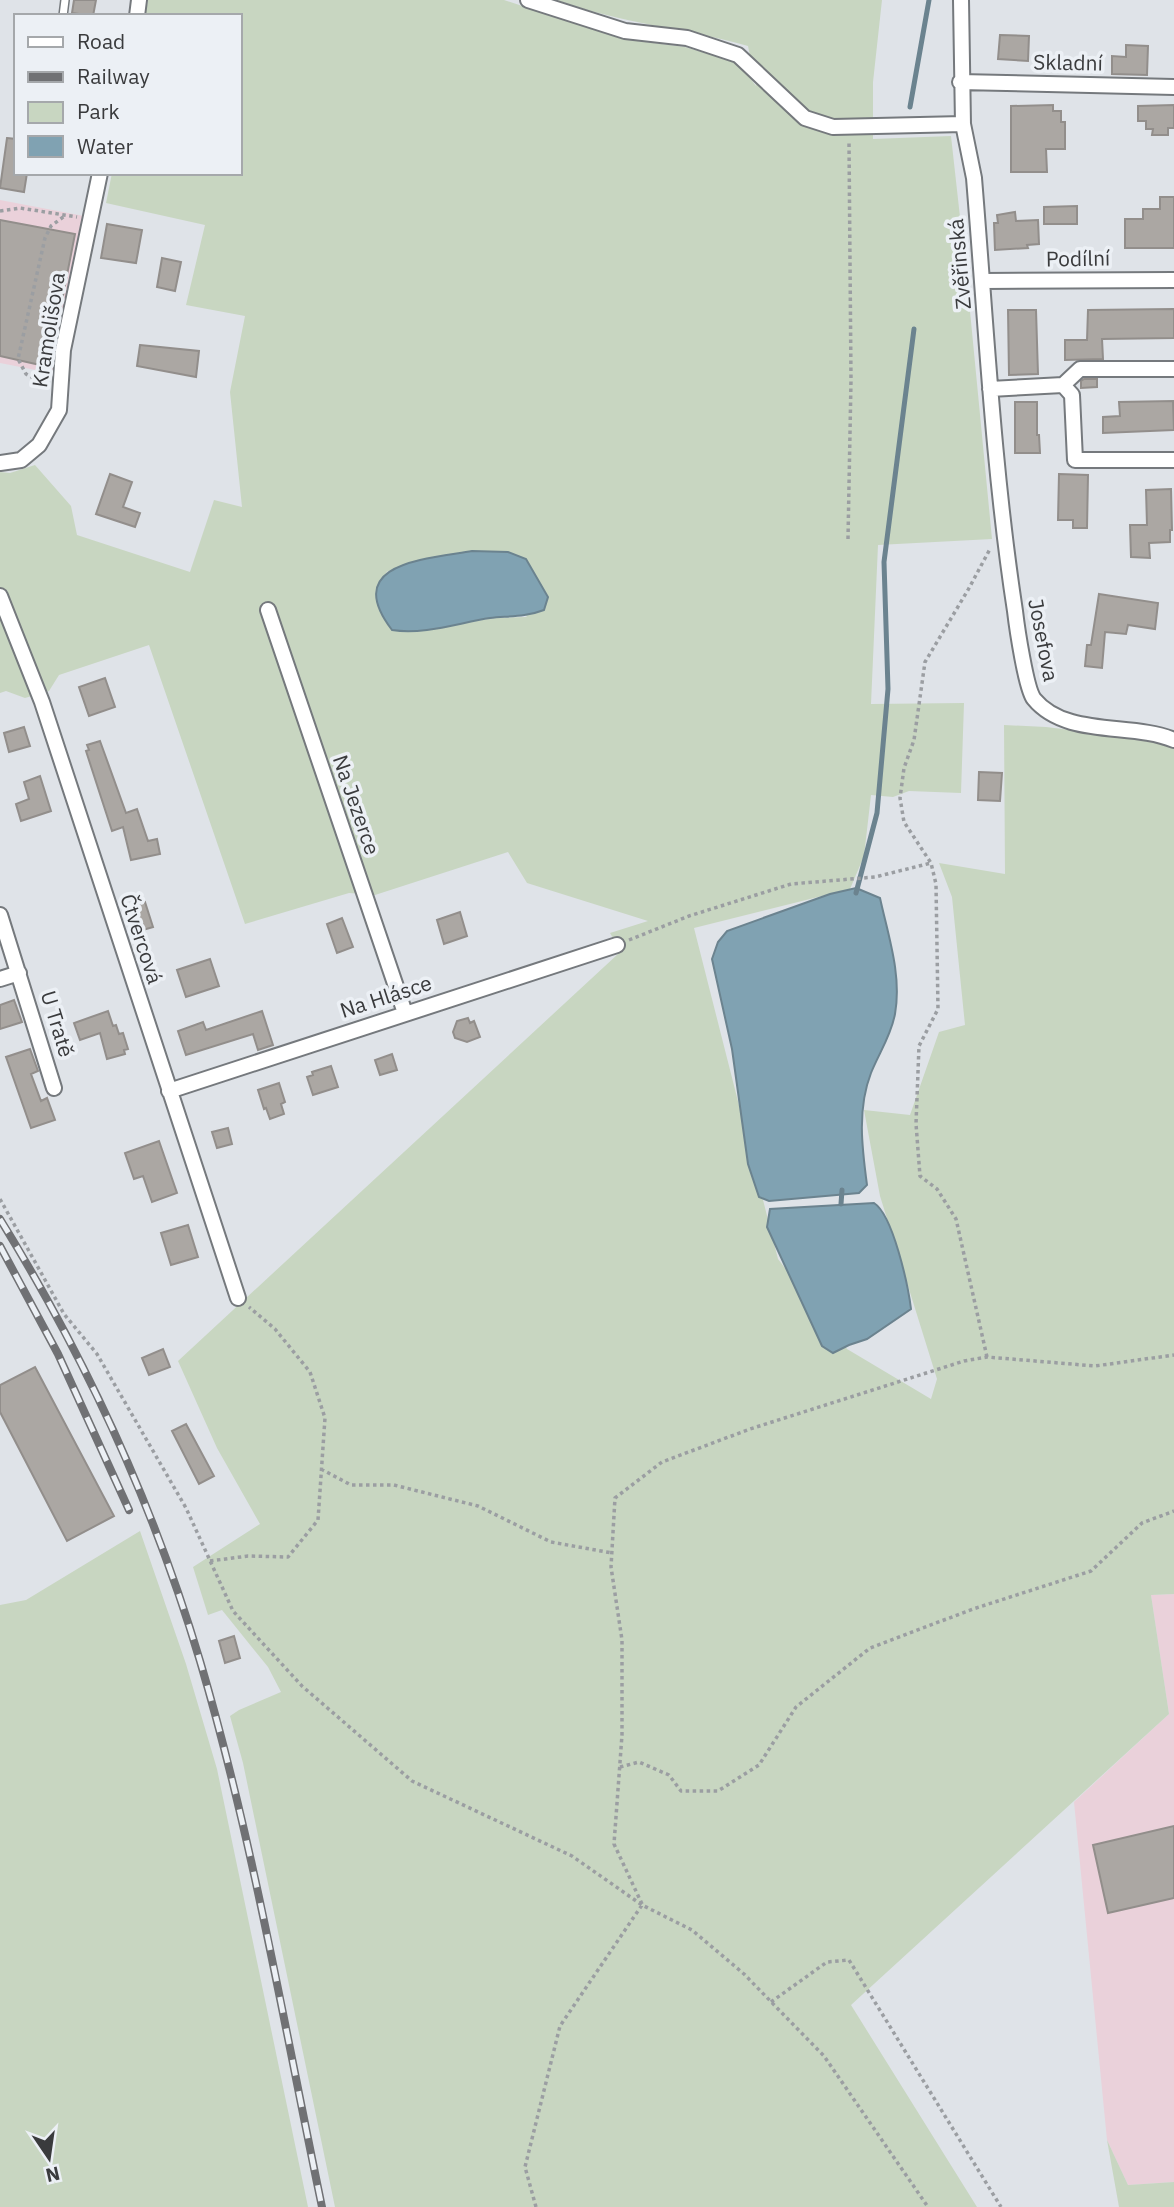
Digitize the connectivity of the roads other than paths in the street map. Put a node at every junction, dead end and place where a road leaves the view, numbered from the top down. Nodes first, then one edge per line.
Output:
1 (528, 0) edge
2 (961, 0) edge
3 (960, 82) junction
4 (1174, 87) edge
5 (962, 124) junction
6 (100, 175) edge
7 (1174, 280) edge
8 (983, 281) junction
9 (1174, 369) edge
10 (1063, 385) junction
11 (990, 389) junction
12 (1174, 460) edge
13 (0, 463) edge
14 (1002, 525) joint
15 (0, 596) edge
16 (268, 610) dead end
17 (1174, 740) edge
18 (0, 915) edge
19 (617, 945) road end
20 (19, 973) junction
21 (0, 979) edge
22 (405, 1013) junction
23 (54, 1088) dead end
24 (169, 1091) junction
25 (238, 1298) road end

1 - 5 street
2 - 3 street, Zvěřinská
3 - 4 street, Skladní
3 - 5 street, Zvěřinská
5 - 8 street, Zvěřinská
6 - 13 street, Kramolišova
7 - 8 street, Podílní
8 - 11 street, Zvěřinská
9 - 10 street
10 - 11 street
10 - 12 street
11 - 14 street, Zvěřinská
14 - 17 street, Josefova
15 - 24 street, Čtvercová
16 - 22 street, Na Jezerce
18 - 20 street, U Tratě
19 - 22 street, Na Hlásce
20 - 21 street, U Tratě
20 - 23 street, U Tratě
22 - 24 street, Na Hlásce
24 - 25 street, Čtvercová

